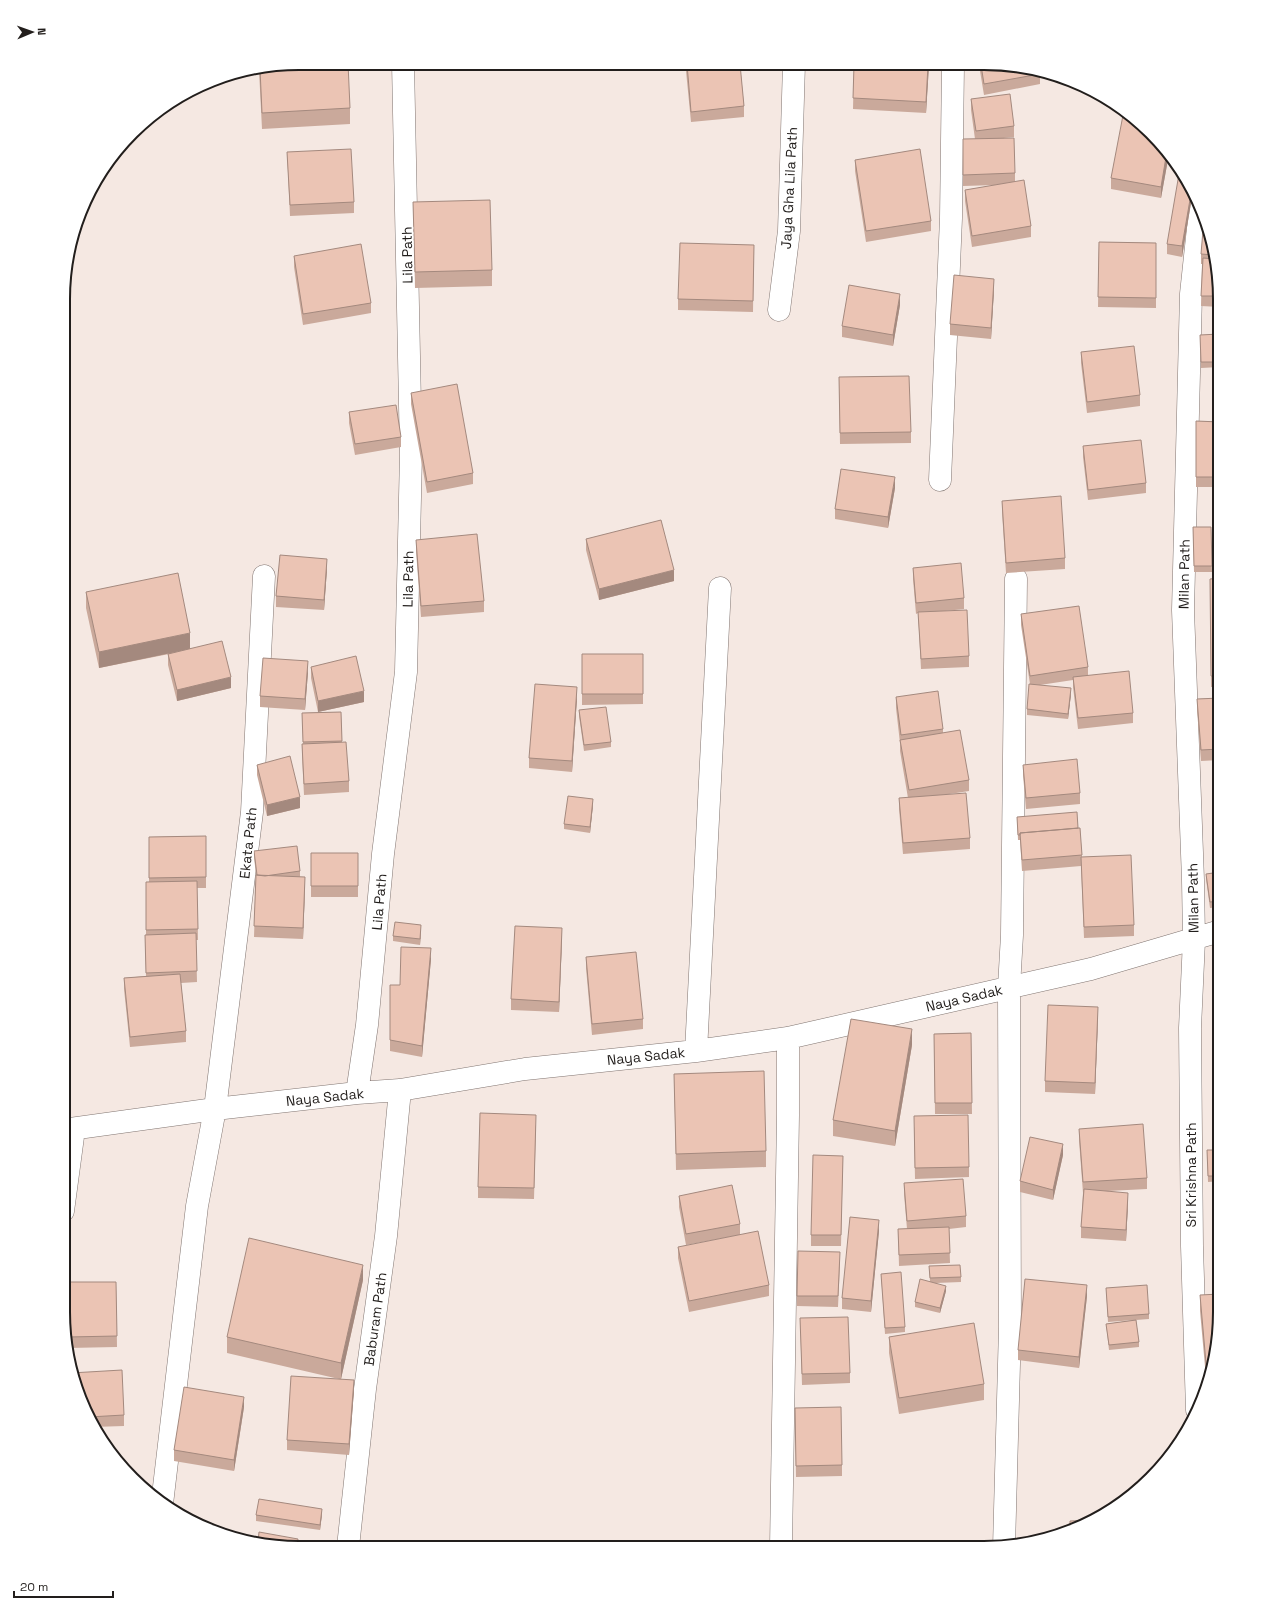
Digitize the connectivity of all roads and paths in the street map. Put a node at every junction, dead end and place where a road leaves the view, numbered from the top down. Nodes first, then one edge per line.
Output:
1 (403, 70) edge
2 (794, 70) edge
3 (953, 70) edge
4 (1199, 219) edge
5 (780, 310) dead end
6 (940, 480) dead end
7 (264, 576) dead end
8 (1016, 579) edge
9 (720, 588) dead end
10 (1213, 933) edge
11 (1194, 940) junction
12 (1009, 988) junction
13 (788, 1038) junction
14 (696, 1051) junction
15 (400, 1090) junction
16 (358, 1093) junction
17 (215, 1109) junction
18 (70, 1130) edge
19 (1196, 1399) edge
20 (163, 1496) edge
21 (1004, 1540) edge
22 (349, 1541) edge
23 (781, 1541) edge

1 - 16 street, Lila Path
2 - 5 street, Jaya Gha Lila Path
3 - 6 street
4 - 11 street, Milan Path
7 - 17 street, Ekata Path
8 - 12 street
9 - 14 street
10 - 11 street, Naya Sadak
11 - 12 street, Naya Sadak
11 - 19 street, Sri Krishna Path
12 - 13 street, Naya Sadak
12 - 21 street
13 - 14 street, Naya Sadak
13 - 23 street
14 - 15 street, Naya Sadak
15 - 16 street, Naya Sadak
15 - 22 street, Baburam Path
16 - 17 street, Naya Sadak
17 - 18 street, Naya Sadak
17 - 20 street, Ekata Path

